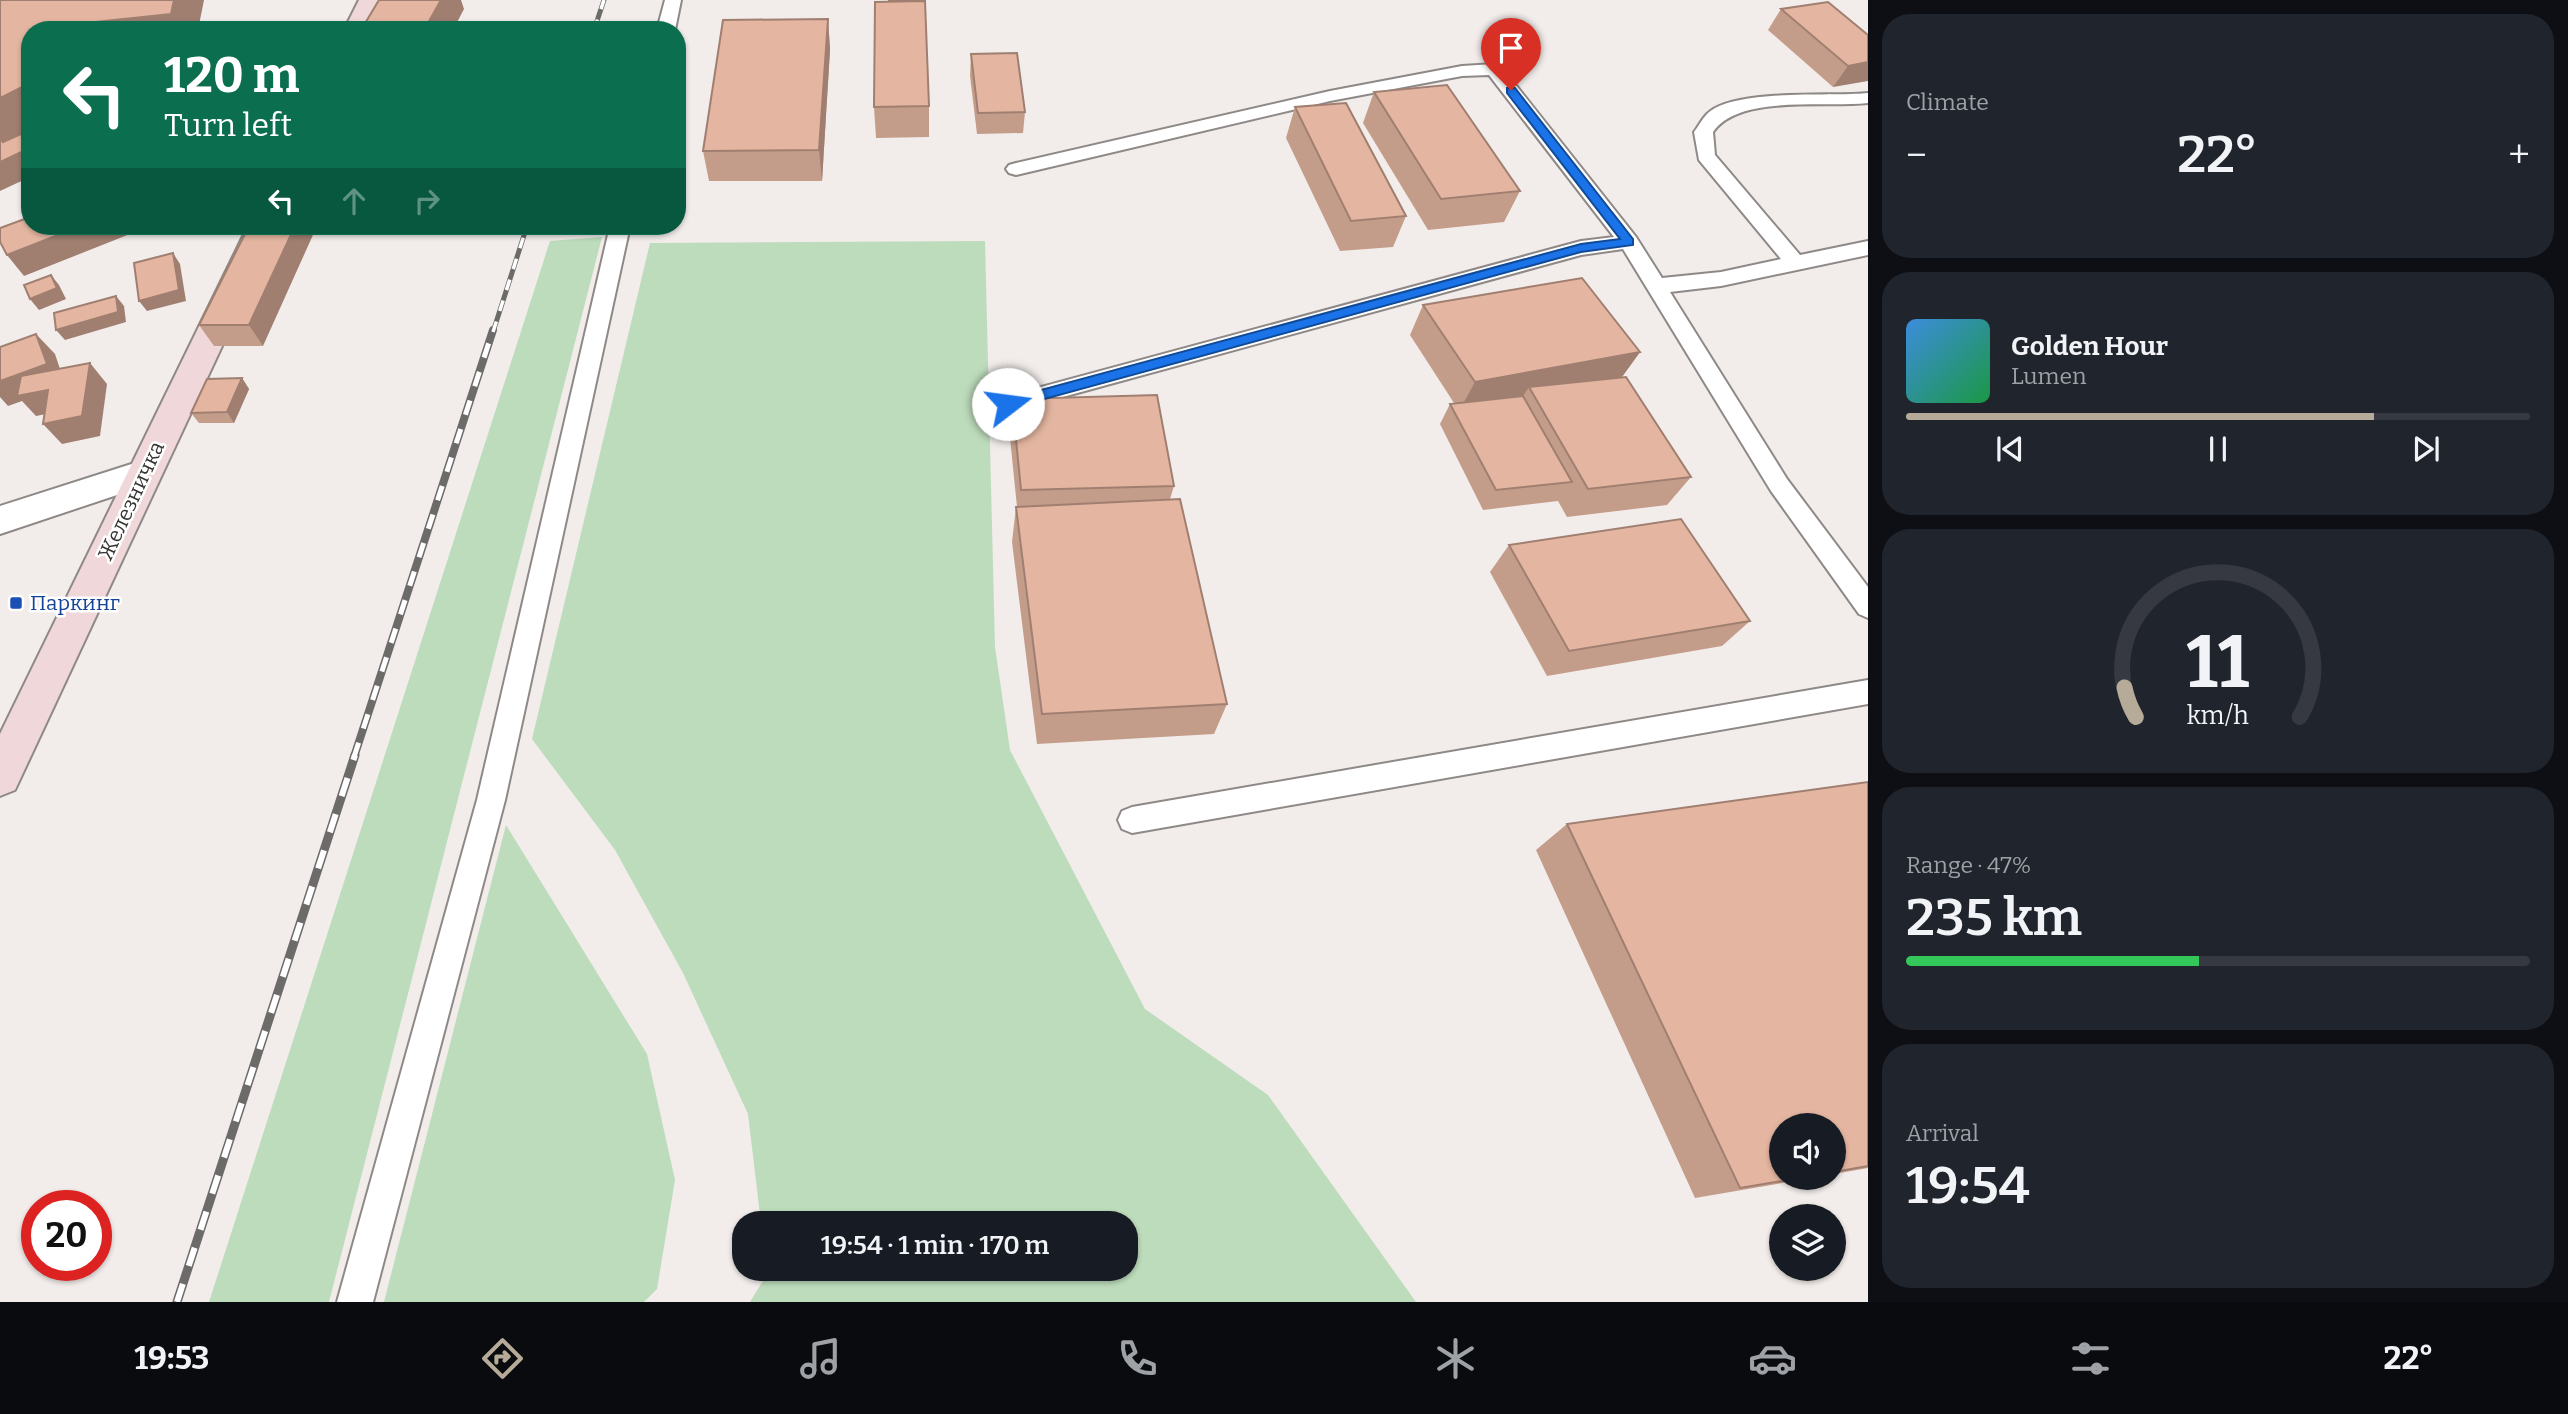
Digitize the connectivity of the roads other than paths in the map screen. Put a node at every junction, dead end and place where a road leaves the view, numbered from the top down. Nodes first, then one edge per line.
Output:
1 (371, 0) edge
2 (673, 0) edge
3 (361, 21) edge
4 (668, 21) edge
5 (1867, 100) edge
6 (1016, 169) dead end
7 (259, 235) edge
8 (618, 235) edge
9 (1629, 242) junction
10 (1868, 248) edge
11 (1796, 264) junction
12 (1658, 286) junction
13 (1008, 404) dead end
14 (144, 473) junction
15 (0, 520) edge
16 (1868, 607) edge
17 (1868, 692) edge
18 (0, 777) edge
19 (1132, 820) dead end
20 (355, 1302) edge

1 - 3 street
2 - 4 lane
5 - 11 lane
6 - 9 lane
7 - 14 street, Железничка
8 - 20 lane
9 - 12 lane
9 - 13 lane
10 - 11 lane
11 - 12 lane
12 - 16 lane
14 - 15 street
14 - 18 street, Железничка
17 - 19 lane

